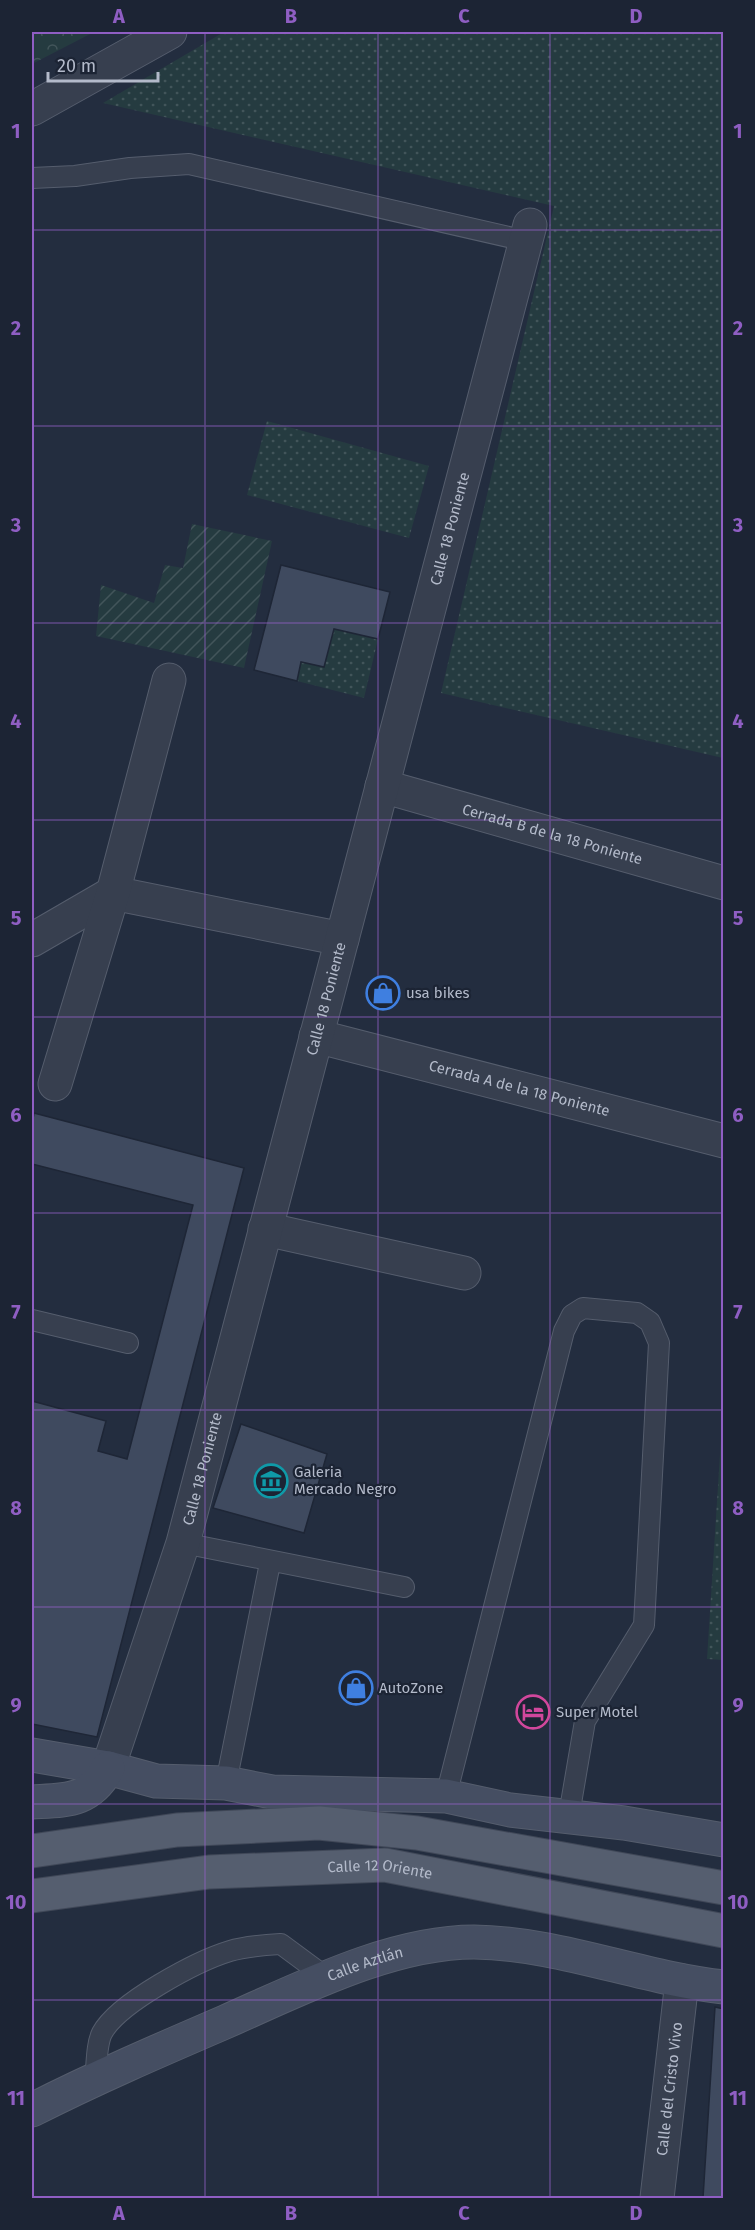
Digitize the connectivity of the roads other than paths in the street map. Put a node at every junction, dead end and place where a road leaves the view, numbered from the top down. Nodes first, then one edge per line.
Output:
1 (171, 32) edge
2 (32, 109) edge
3 (32, 178) edge
4 (528, 233) joint
5 (169, 680) dead end
6 (382, 786) junction
7 (723, 883) edge
8 (113, 893) junction
9 (342, 939) junction
10 (32, 940) edge
11 (316, 1035) junction
12 (55, 1084) dead end
13 (723, 1141) edge
14 (265, 1229) junction
15 (464, 1273) dead end
16 (32, 1320) edge
17 (128, 1343) dead end
18 (183, 1543) junction
19 (270, 1563) junction
20 (404, 1587) dead end
21 (32, 1755) edge
22 (108, 1768) junction
23 (226, 1783) junction
24 (446, 1796) junction
25 (32, 1802) edge
26 (569, 1815) junction
27 (723, 1840) edge
28 (32, 1851) edge
29 (723, 1888) edge
30 (32, 1896) edge
31 (723, 1931) edge
32 (327, 1978) junction
33 (682, 1981) junction
34 (723, 1987) edge
35 (95, 2079) junction
36 (32, 2110) edge
37 (657, 2199) edge

1 - 2 street
3 - 4 lane
4 - 6 street, Calle 18 Poniente
5 - 8 street
6 - 7 street, Cerrada B de la 18 Poniente
6 - 9 street, Calle 18 Poniente
8 - 9 street
8 - 10 street
8 - 12 street
9 - 11 street, Calle 18 Poniente
11 - 13 street, Cerrada A de la 18 Poniente
11 - 14 street, Calle 18 Poniente
14 - 15 street
14 - 18 street, Calle 18 Poniente
16 - 17 lane
18 - 19 lane
18 - 22 street, Calle 18 Poniente
19 - 20 lane
19 - 23 lane
21 - 22 main road
22 - 23 main road
22 - 25 main road
23 - 24 main road
24 - 26 main road
24 - 26 lane
26 - 27 main road
28 - 29 main road
30 - 31 main road, Calle 12 Oriente
32 - 33 main road, Calle Aztlán
32 - 35 main road, Calle Aztlán
32 - 35 lane
33 - 34 main road, Calle Aztlán
33 - 37 street, Calle del Cristo Vivo
35 - 36 main road, Calle Aztlán

